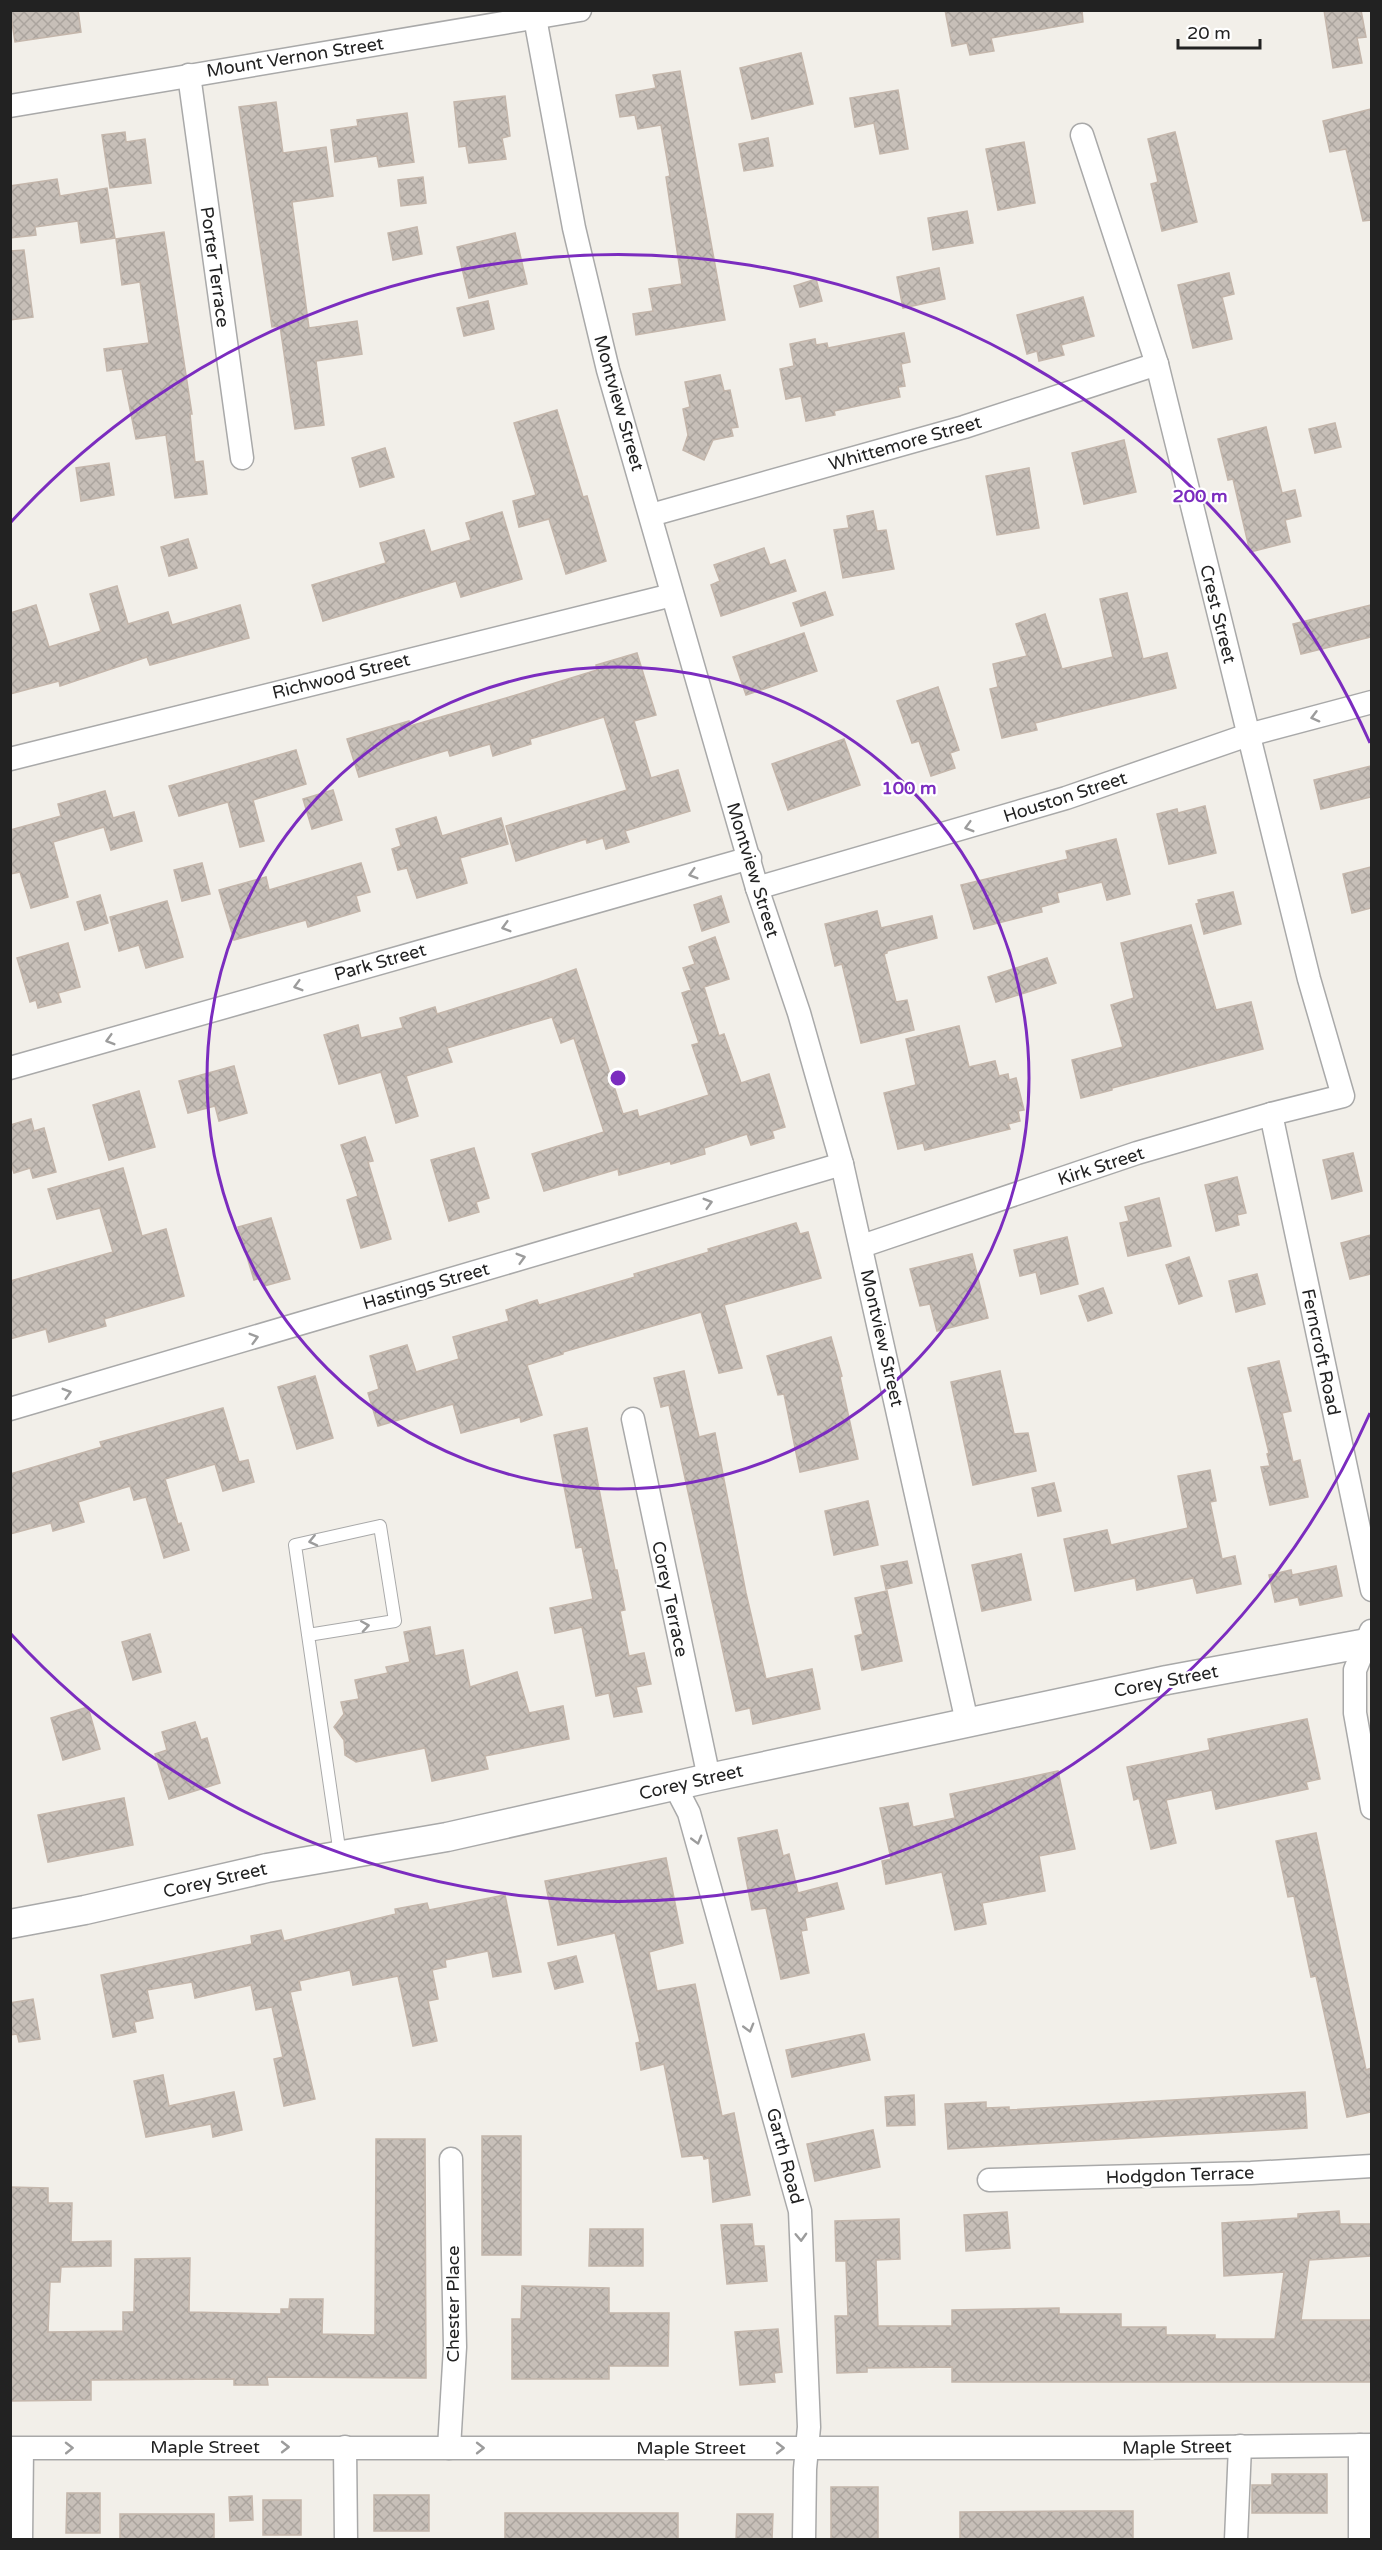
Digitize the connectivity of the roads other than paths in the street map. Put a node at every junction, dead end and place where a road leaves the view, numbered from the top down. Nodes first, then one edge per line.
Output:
1 (580, 10) edge
2 (535, 18) junction
3 (189, 75) junction
4 (10, 106) edge
5 (1082, 135) dead end
6 (1157, 364) junction
7 (242, 458) dead end
8 (651, 514) junction
9 (672, 595) junction
10 (1371, 702) edge
11 (1248, 735) junction
12 (10, 759) edge
13 (750, 858) junction
14 (757, 888) junction
15 (10, 1068) edge
16 (1343, 1096) joint
17 (1271, 1114) junction
18 (842, 1164) junction
19 (862, 1246) junction
20 (10, 1410) edge
21 (633, 1419) dead end
22 (1371, 1590) edge
23 (308, 1635) junction
24 (1369, 1639) edge
25 (968, 1722) junction
26 (709, 1778) junction
27 (675, 1786) junction
28 (1371, 1808) edge
29 (340, 1855) junction
30 (10, 1924) edge
31 (451, 2159) dead end
32 (1371, 2166) edge
33 (989, 2180) dead end
34 (1366, 2445) edge
35 (1240, 2446) junction
36 (16, 2448) edge
37 (345, 2448) junction
38 (449, 2448) junction
39 (809, 2448) junction
40 (21, 2540) edge
41 (346, 2540) edge
42 (804, 2540) edge
43 (1236, 2540) edge
44 (1360, 2540) edge

1 - 2 street, Mount Vernon Street
2 - 3 street, Mount Vernon Street
2 - 8 street, Montview Street
3 - 4 street, Mount Vernon Street
3 - 7 street, Porter Terrace
5 - 6 street, Crest Street
6 - 8 street, Whittemore Street
6 - 11 street, Crest Street
8 - 9 street, Montview Street
9 - 12 street, Richwood Street
9 - 13 street, Montview Street
10 -> 11 street, Houston Street
11 -> 14 street, Houston Street
11 - 16 street, Crest Street
13 - 14 street, Montview Street
13 -> 15 street, Park Street
14 - 18 street, Montview Street
16 - 17 street, Kirk Street
17 - 19 street, Kirk Street
17 - 22 street, Ferncroft Road
18 - 19 street, Montview Street
20 -> 18 street, Hastings Street
19 - 25 street, Montview Street
21 - 26 street, Corey Terrace
23 -> 23 lane
23 - 29 lane
24 - 25 street, Corey Street
24 - 28 street
25 - 26 street, Corey Street
26 - 27 street, Corey Street
27 - 29 street, Corey Street
27 -> 39 street, Garth Road
29 - 30 street, Corey Street
31 - 38 street, Chester Place
32 - 33 street, Hodgdon Terrace
34 - 35 street, Maple Street
34 - 44 street
35 - 39 street, Maple Street
35 - 43 street
36 -> 37 street, Maple Street
36 - 40 street
37 - 38 street, Maple Street
37 - 41 street
38 -> 39 street, Maple Street
39 - 42 street, Garth Road

